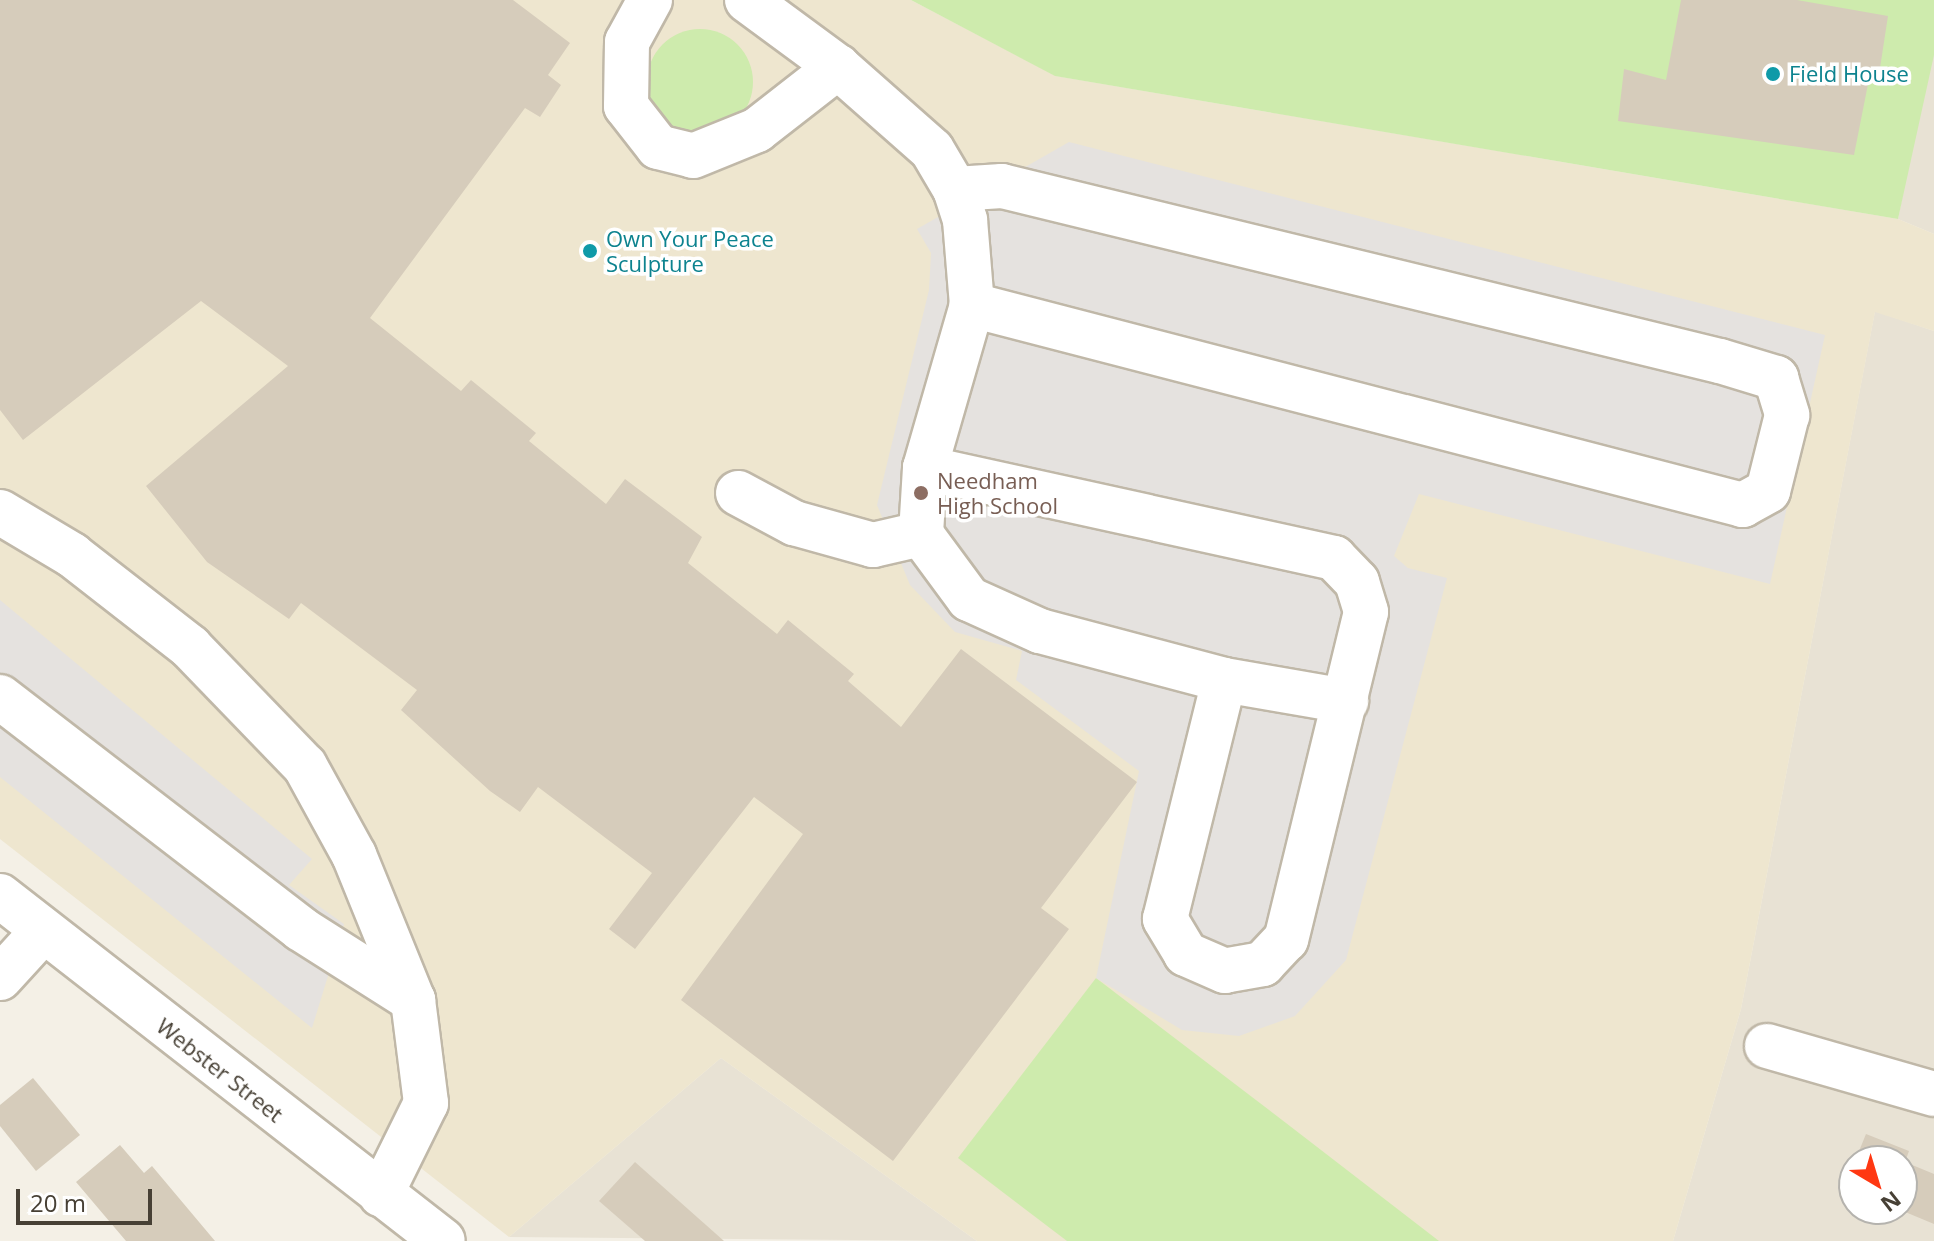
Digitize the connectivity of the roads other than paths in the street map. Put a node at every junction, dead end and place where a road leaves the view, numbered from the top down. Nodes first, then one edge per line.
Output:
1 (650, 0) edge
2 (747, 0) edge
3 (838, 67) junction
4 (955, 189) junction
5 (972, 305) junction
6 (925, 468) junction
7 (738, 493) dead end
8 (0, 512) edge
9 (921, 534) junction
10 (1224, 680) junction
11 (0, 697) edge
12 (1346, 701) junction
13 (0, 896) edge
14 (42, 932) junction
15 (0, 978) edge
16 (413, 1000) junction
17 (1767, 1046) dead end
18 (1934, 1094) edge
19 (381, 1194) junction
20 (443, 1241) edge

1 - 3 street
2 - 3 street
3 - 4 street
4 - 5 street
4 - 5 street
5 - 6 street
6 - 9 street
6 - 12 street
7 - 9 street
8 - 16 street
9 - 10 street
10 - 12 street
10 - 12 street
11 - 16 street
13 - 14 street, Webster Street
14 - 15 street
14 - 19 street, Webster Street
16 - 19 street
17 - 18 street
19 - 20 street, Webster Street

